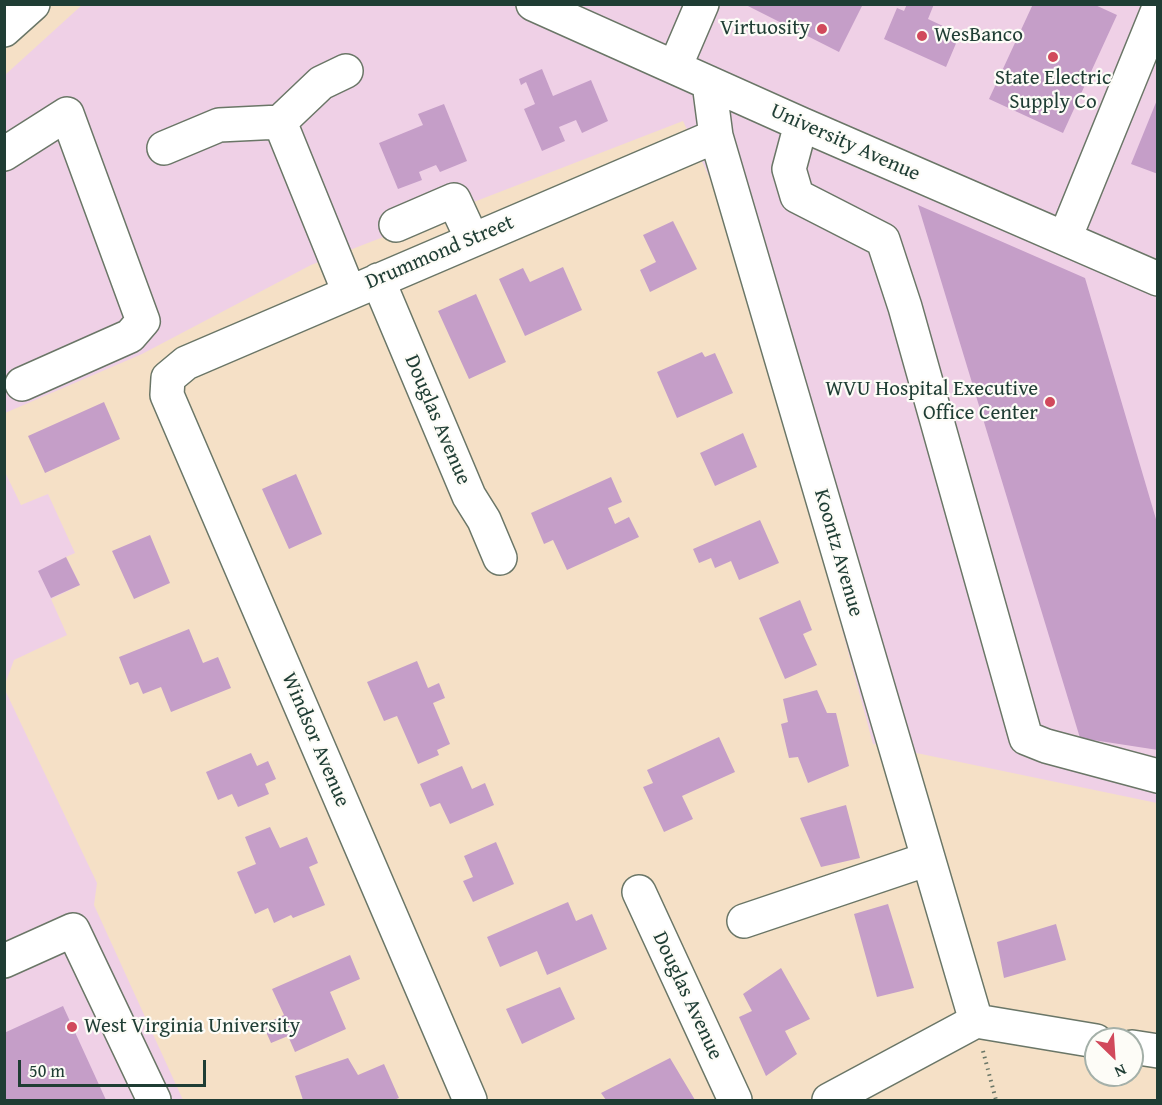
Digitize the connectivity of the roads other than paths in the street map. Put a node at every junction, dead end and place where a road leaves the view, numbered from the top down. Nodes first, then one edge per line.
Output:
1 (33, 4) edge
2 (533, 4) edge
3 (702, 4) edge
4 (1158, 10) edge
5 (4, 30) edge
6 (675, 67) junction
7 (346, 70) dead end
8 (709, 83) junction
9 (280, 122) junction
10 (801, 124) junction
11 (716, 136) junction
12 (164, 148) dead end
13 (4, 154) edge
14 (396, 225) dead end
15 (1065, 238) junction
16 (472, 239) junction
17 (1158, 279) edge
18 (363, 286) junction
19 (168, 378) joint
20 (22, 384) dead end
21 (500, 558) dead end
22 (1158, 776) edge
23 (928, 859) junction
24 (639, 892) dead end
25 (744, 921) dead end
26 (4, 961) edge
27 (976, 1021) junction
28 (1084, 1039) edge
29 (154, 1101) edge
30 (470, 1101) edge
31 (735, 1101) edge
32 (829, 1101) edge

1 - 5 street
2 - 6 street, University Avenue
3 - 6 street
4 - 15 street
6 - 8 street, University Avenue
7 - 9 street
8 - 10 street, University Avenue
8 - 11 street, Koontz Avenue
9 - 12 street
9 - 18 street, Douglas Avenue
10 - 15 street, University Avenue
10 - 22 street
11 - 16 street, Drummond Street
11 - 23 street, Koontz Avenue
13 - 20 street
14 - 16 street
15 - 17 street, University Avenue
16 - 18 street, Drummond Street
18 - 19 street, Drummond Street
18 - 21 street, Douglas Avenue
19 - 30 street, Windsor Avenue
23 - 25 street
23 - 27 street, Koontz Avenue
24 - 31 street, Douglas Avenue
26 - 29 street
27 - 28 street
27 - 32 street

